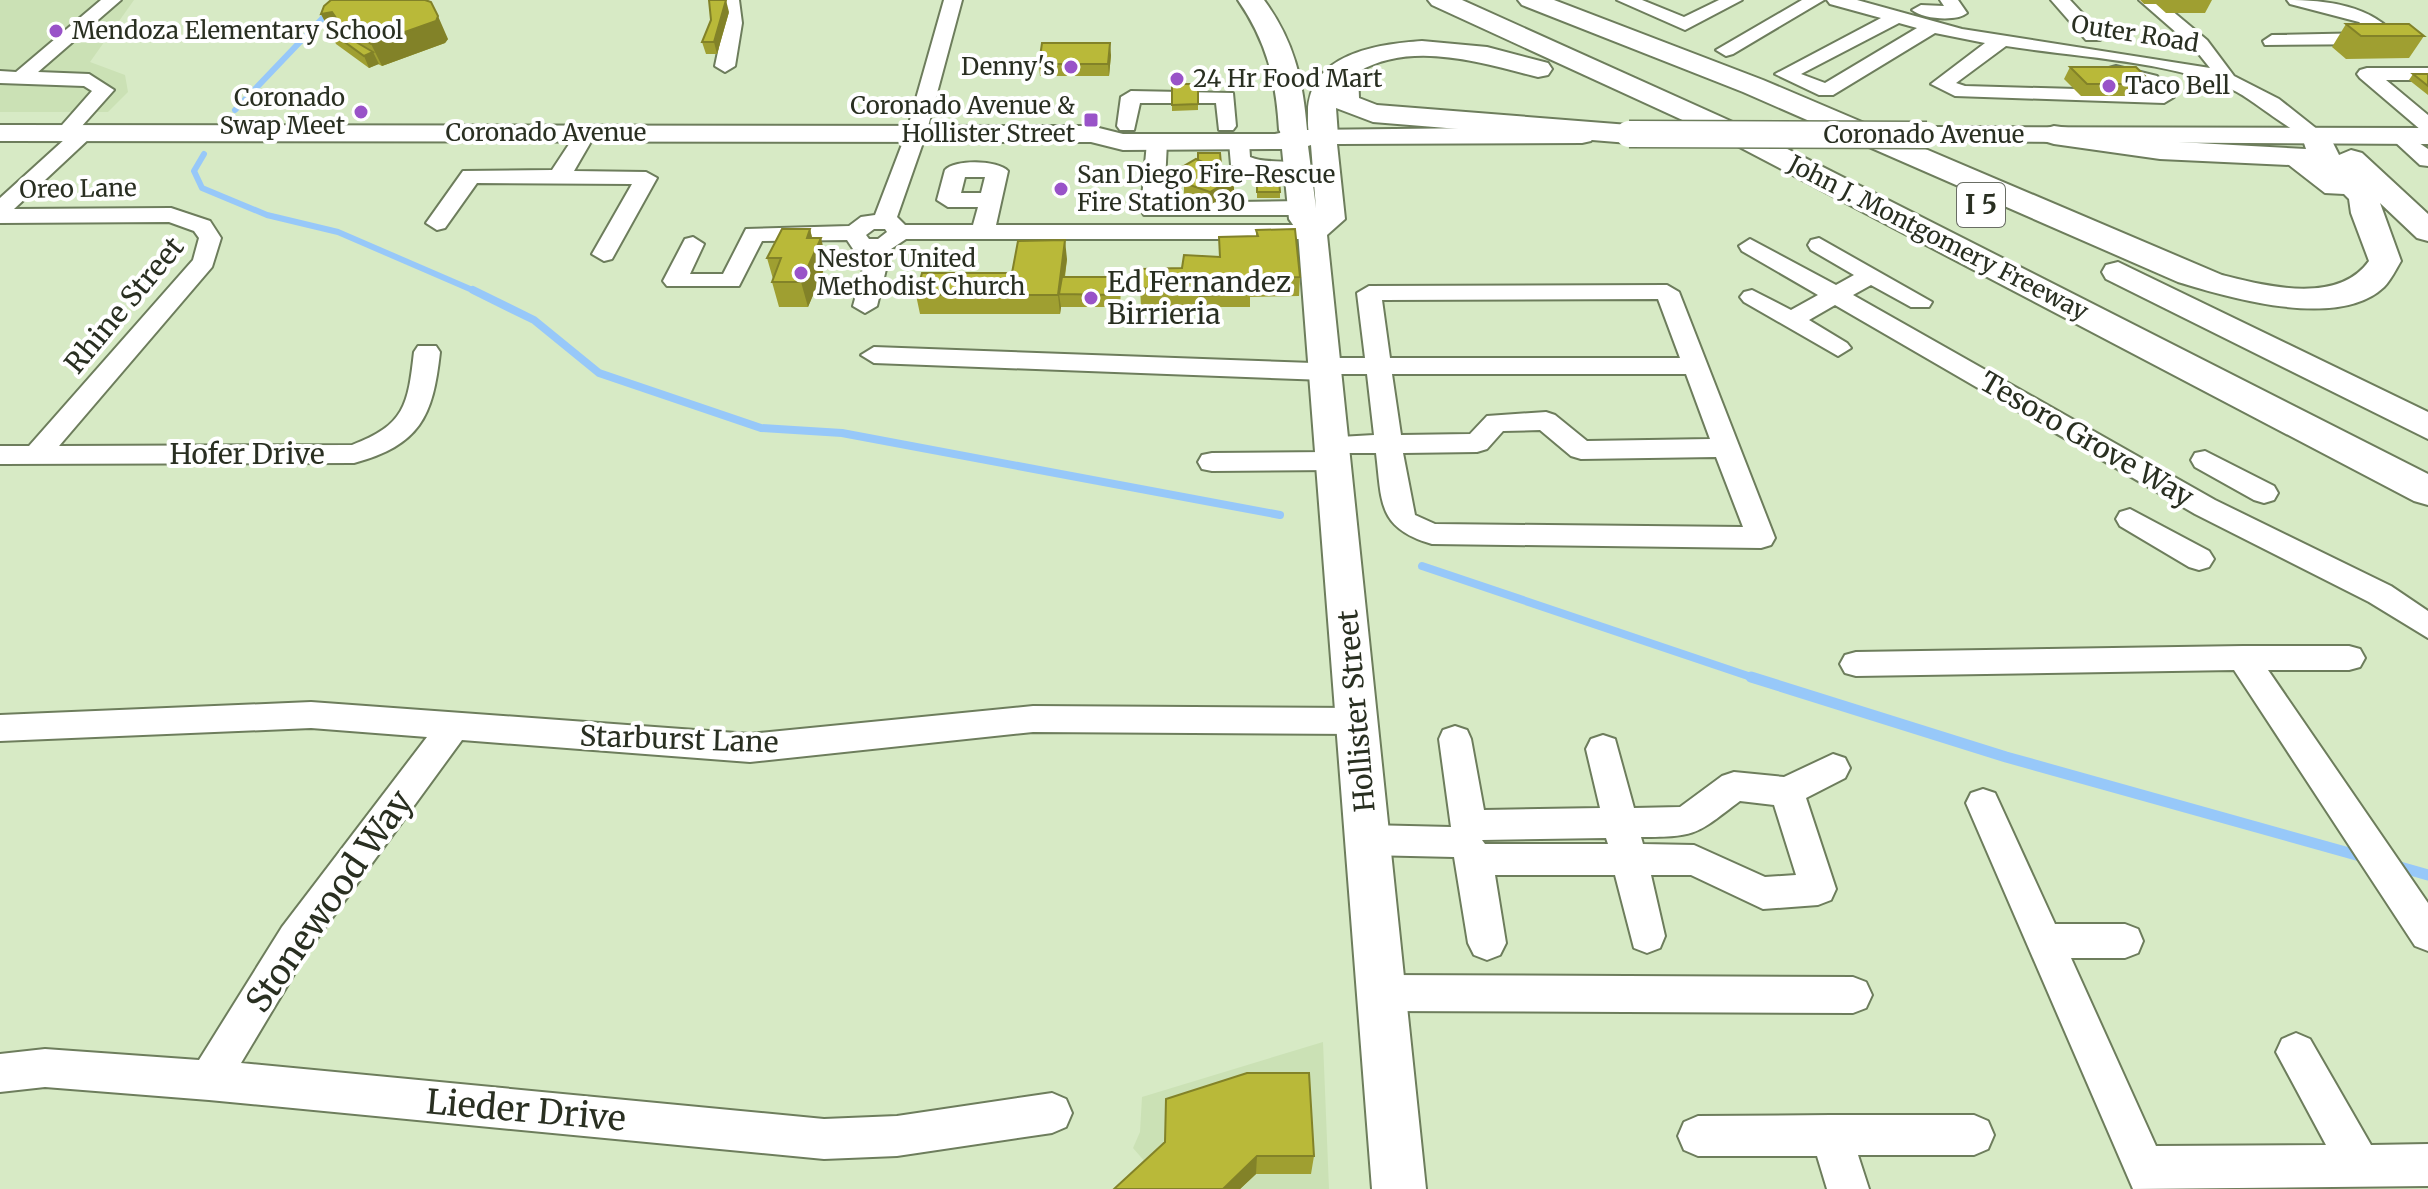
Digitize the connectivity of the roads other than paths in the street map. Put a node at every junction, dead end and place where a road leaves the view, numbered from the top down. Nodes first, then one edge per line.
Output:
1 (112, 0) edge
2 (730, 0) edge
3 (953, 0) edge
4 (1251, 0) edge
5 (1441, 0) edge
6 (1528, 0) edge
7 (1626, 0) edge
8 (1733, 0) edge
9 (1815, 0) edge
10 (1836, 0) edge
11 (1949, 0) edge
12 (2060, 0) edge
13 (2148, 0) edge
14 (2296, 0) edge
15 (1894, 9) edge
16 (1931, 27) junction
17 (2093, 36) dead end
18 (2002, 40) junction
19 (2272, 41) dead end
20 (1726, 50) dead end
21 (2047, 56) junction
22 (725, 66) dead end
23 (1344, 71) junction
24 (2428, 74) edge
25 (10, 77) edge
26 (2225, 77) junction
27 (2389, 93) junction
28 (2428, 93) edge
29 (2428, 126) edge
30 (0, 133) edge
31 (75, 133) junction
32 (586, 133) junction
33 (916, 134) junction
34 (1091, 134) junction
35 (1232, 134) junction
36 (1629, 134) junction
37 (1304, 135) junction
38 (2054, 135) junction
39 (2428, 136) edge
40 (2317, 137) junction
41 (2401, 137) junction
42 (1157, 142) junction
43 (2428, 160) edge
44 (1298, 170) junction
45 (559, 177) junction
46 (991, 200) dead end
47 (2363, 211) junction
48 (0, 213) edge
49 (157, 213) joint
50 (1307, 220) junction
51 (437, 223) dead end
52 (2428, 231) edge
53 (983, 232) junction
54 (888, 233) junction
55 (693, 244) dead end
56 (1819, 245) dead end
57 (1750, 246) dead end
58 (604, 254) dead end
59 (1871, 275) junction
60 (1834, 295) junction
61 (1752, 297) dead end
62 (1920, 302) dead end
63 (865, 306) dead end
64 (1791, 320) junction
65 (2144, 344) junction
66 (1838, 348) dead end
67 (427, 352) dead end
68 (874, 355) dead end
69 (1693, 366) junction
70 (1376, 367) junction
71 (1325, 369) junction
72 (2428, 427) edge
73 (1387, 443) junction
74 (1724, 448) junction
75 (1332, 452) junction
76 (0, 455) edge
77 (36, 455) junction
78 (2205, 460) dead end
79 (1212, 462) dead end
80 (2428, 491) edge
81 (2264, 493) dead end
82 (2130, 519) dead end
83 (2199, 559) dead end
84 (2428, 626) edge
85 (2243, 658) junction
86 (2349, 658) dead end
87 (1856, 664) dead end
88 (1357, 721) junction
89 (453, 727) junction
90 (0, 728) edge
91 (1455, 739) dead end
92 (1603, 749) dead end
93 (1833, 768) dead end
94 (1787, 792) junction
95 (1983, 803) dead end
96 (1621, 824) junction
97 (1367, 840) junction
98 (1469, 842) junction
99 (1630, 859) junction
100 (2422, 924) edge
101 (1647, 936) dead end
102 (2044, 941) junction
103 (2125, 941) dead end
104 (1487, 943) dead end
105 (1381, 993) junction
106 (1853, 995) dead end
107 (2296, 1052) dead end
108 (0, 1073) edge
109 (209, 1080) junction
110 (1052, 1113) dead end
111 (1831, 1135) junction
112 (1974, 1135) dead end
113 (1698, 1136) dead end
114 (2360, 1165) junction
115 (2428, 1165) edge
116 (2149, 1178) edge
117 (2222, 1178) edge
118 (1399, 1189) edge
119 (1848, 1189) edge

1 - 25 street
2 - 22 street
3 - 33 street
4 - 37 highway
5 - 65 highway, John J. Montgomery Freeway / I 5
6 - 47 highway
6 - 72 highway, John J. Montgomery Freeway / I 5
7 - 8 street
9 - 20 street
10 - 15 street, Outer Road
11 - 15 street
12 - 17 street
13 - 26 street
14 - 19 street
15 - 16 street, Outer Road
15 - 16 street
16 - 18 street, Outer Road
18 - 21 street, Outer Road
18 - 21 street
21 - 26 street, Outer Road
23 - 36 highway
23 - 37 highway
23 - 65 highway
24 - 27 street
25 - 31 street
26 - 40 street, Outer Road
27 - 28 street
27 - 29 street
30 - 31 main road, Coronado Avenue
31 - 32 main road, Coronado Avenue
31 - 48 street
32 - 33 main road, Coronado Avenue
32 - 45 street
33 - 34 main road, Coronado Avenue
33 - 54 street
34 - 35 main road, Coronado Avenue
34 - 42 main road, Coronado Avenue
35 - 37 main road, Coronado Avenue
35 - 42 main road, Coronado Avenue
35 - 44 street
36 - 37 main road, Coronado Avenue
36 - 38 main road, Coronado Avenue, bridge
37 - 44 main road, Hollister Street
37 - 50 main road
38 - 40 main road, Coronado Avenue
38 - 47 highway
39 - 41 main road, Coronado Avenue
40 - 41 main road, Coronado Avenue
40 - 47 highway
40 - 52 highway
41 - 43 street
42 - 50 street
44 - 50 main road, Hollister Street
45 - 51 street
45 - 58 street
46 - 53 street
48 - 49 street, Oreo Lane
49 - 77 street, Rhine Street
50 - 53 street
50 - 71 main road, Hollister Street
53 - 54 street
54 - 55 street
54 - 63 street
56 - 59 street
57 - 60 street, Tesoro Grove Way
59 - 60 street
59 - 62 street
60 - 64 street
60 - 84 street, Tesoro Grove Way
61 - 64 street
64 - 66 street
65 - 80 highway, John J. Montgomery Freeway / I 5
67 - 77 street, Hofer Drive
68 - 71 street
69 - 70 street
69 - 70 street
69 - 74 street
70 - 71 street
70 - 73 street
71 - 75 main road, Hollister Street
73 - 74 street
73 - 74 street
73 - 75 street
75 - 79 street
75 - 88 main road, Hollister Street
76 - 77 street, Hofer Drive
78 - 81 street
82 - 83 street
85 - 86 street
85 - 87 street
85 - 100 street
88 - 89 street, Starburst Lane
88 - 97 main road, Hollister Street
89 - 90 street, Starburst Lane
89 - 109 street, Stonewood Way
91 - 98 street
92 - 96 street
93 - 94 street
94 - 96 street
94 - 99 street
95 - 102 street
96 - 98 street
96 - 99 street
97 - 98 street
97 - 105 main road, Hollister Street
98 - 99 street
98 - 104 street
99 - 101 street
102 - 103 street
102 - 116 street
105 - 106 street
105 - 118 main road, Hollister Street
107 - 114 street
108 - 109 street, Lieder Drive
109 - 110 street, Lieder Drive
111 - 112 street
111 - 113 street
111 - 119 street
114 - 115 street
114 - 117 street
116 - 117 street

